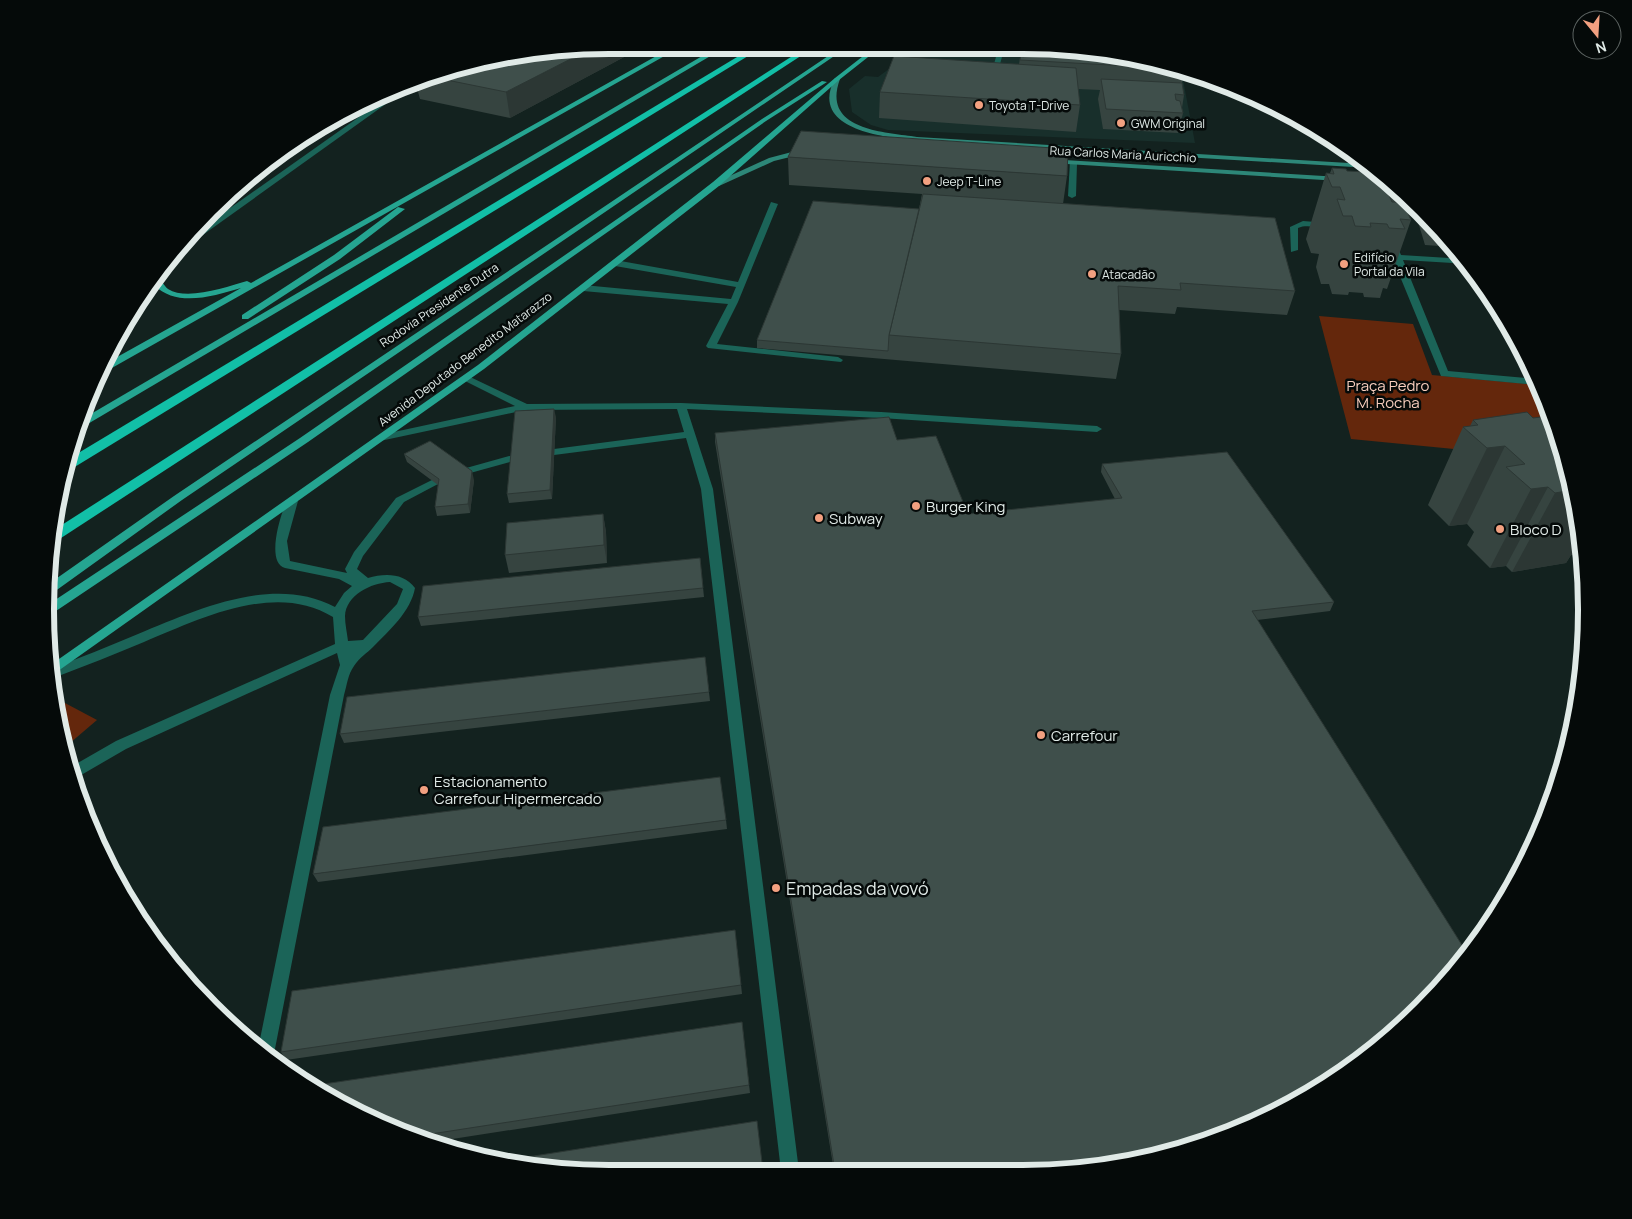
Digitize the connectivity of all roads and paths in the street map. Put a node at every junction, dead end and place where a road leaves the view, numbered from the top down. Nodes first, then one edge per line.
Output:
1 (665, 54) edge
2 (711, 54) edge
3 (748, 54) edge
4 (800, 54) edge
5 (834, 54) edge
6 (868, 54) joint
7 (1000, 54) edge
8 (994, 75) edge
9 (837, 79) junction
10 (387, 100) edge
11 (815, 149) edge
12 (1045, 161) edge
13 (1074, 162) junction
14 (1356, 165) edge
15 (1353, 179) edge
16 (716, 184) junction
17 (424, 189) junction
18 (1072, 196) dead end
19 (774, 204) dead end
20 (1338, 226) edge
21 (205, 229) edge
22 (1388, 230) edge
23 (1294, 250) dead end
24 (1396, 257) junction
25 (1455, 261) edge
26 (615, 263) junction
27 (261, 281) junction
28 (159, 285) edge
29 (740, 285) junction
30 (583, 288) junction
31 (734, 302) junction
32 (838, 360) dead end
33 (111, 364) edge
34 (466, 378) junction
35 (1529, 381) edge
36 (152, 382) junction
37 (681, 406) junction
38 (525, 407) junction
39 (87, 420) edge
40 (1097, 429) dead end
41 (690, 434) junction
42 (380, 438) junction
43 (554, 452) edge
44 (513, 458) edge
45 (74, 461) edge
46 (463, 472) edge
47 (434, 482) edge
48 (292, 501) junction
49 (60, 533) edge
50 (363, 584) junction
51 (55, 586) edge
52 (54, 607) edge
53 (339, 615) junction
54 (368, 644) junction
55 (342, 646) junction
56 (347, 666) junction
57 (57, 668) edge
58 (58, 670) edge
59 (78, 770) edge
60 (268, 1047) edge
61 (789, 1165) edge

1 - 17 main road
2 - 36 main road
3 - 45 highway
4 - 49 highway, Rodovia Presidente Dutra
5 - 51 main road, Rodovia Presidente Dutra
6 - 9 main road, Avenida Deputado Benedito Matarazzo
6 - 52 main road
7 - 8 street
9 - 14 main road, Rua Carlos Maria Auricchio
9 - 16 main road, Avenida Deputado Benedito Matarazzo
10 - 21 street
11 - 16 main road
12 - 13 main road, Rua Carlos Maria Auricchio
13 - 15 main road, Rua Carlos Maria Auricchio
13 - 18 street
16 - 26 main road, Avenida Deputado Benedito Matarazzo
17 - 27 main road
17 - 36 main road
19 - 29 street
20 - 23 street
22 - 24 street
24 - 25 street
24 - 35 street
26 - 29 street
26 - 30 main road, Avenida Deputado Benedito Matarazzo
27 - 28 main road
27 - 33 main road
29 - 31 street
30 - 31 street
30 - 34 main road, Avenida Deputado Benedito Matarazzo
31 - 32 street
34 - 38 street
34 - 42 main road, Avenida Deputado Benedito Matarazzo
36 - 39 main road
37 - 38 street
37 - 40 street
37 - 41 street
38 - 42 street
41 - 43 street
41 - 61 street
42 - 48 main road, Avenida Deputado Benedito Matarazzo
44 - 46 street
47 - 50 street
48 - 50 street
48 - 57 main road, Avenida Deputado Benedito Matarazzo
50 - 53 street
50 - 54 street
53 - 55 street
53 - 58 street
54 - 55 street
54 - 56 street
55 - 56 street
55 - 59 street
56 - 60 street

